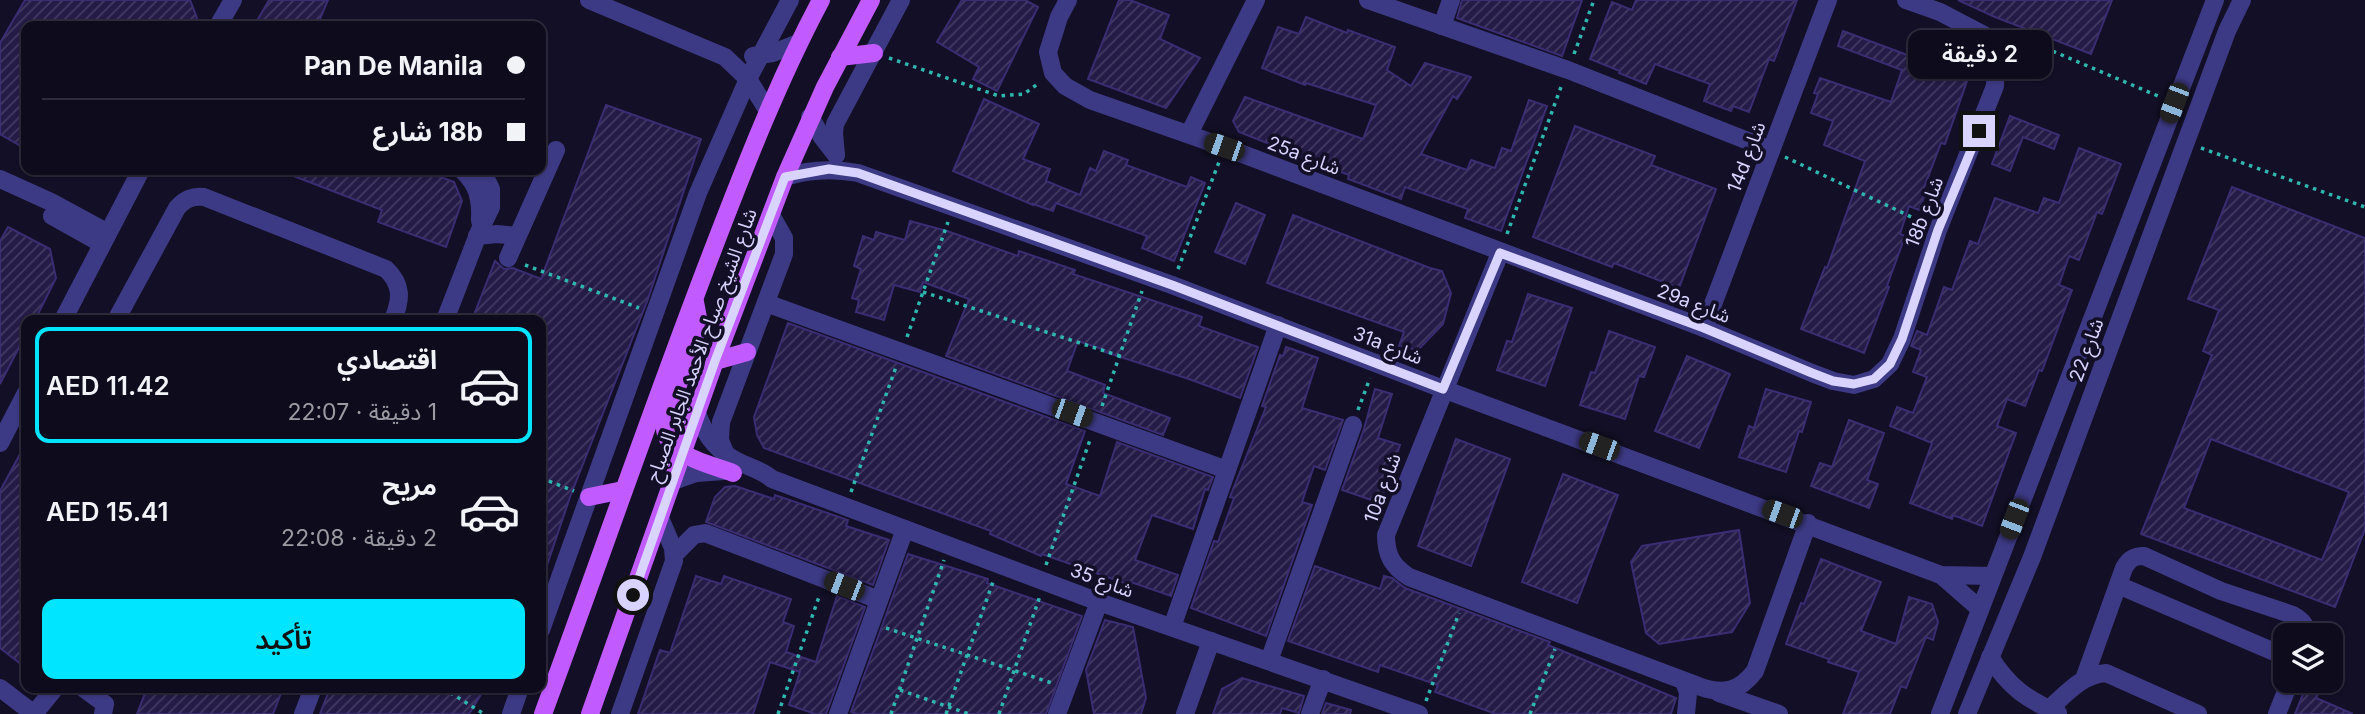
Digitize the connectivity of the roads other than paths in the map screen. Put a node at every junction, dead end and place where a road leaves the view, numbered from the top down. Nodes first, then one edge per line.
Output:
1 (233, 0) edge
2 (589, 0) edge
3 (790, 0) edge
4 (821, 0) edge
5 (871, 0) edge
6 (901, 0) edge
7 (1068, 0) edge
8 (1256, 0) edge
9 (1368, 0) edge
10 (1451, 0) edge
11 (1828, 0) edge
12 (1906, 0) edge
13 (2215, 0) edge
14 (2242, 0) edge
15 (221, 21) edge
16 (1442, 26) junction
17 (798, 43) junction
18 (874, 52) junction
19 (760, 55) junction
20 (725, 57) junction
21 (840, 57) junction
22 (748, 79) junction
23 (768, 111) junction
24 (810, 117) junction
25 (1189, 134) junction
26 (556, 150) dead end
27 (1771, 150) junction
28 (836, 155) junction
29 (858, 173) junction
30 (546, 174) edge
31 (138, 175) edge
32 (467, 175) edge
33 (481, 175) edge
34 (545, 175) edge
35 (785, 177) junction
36 (7, 183) edge
37 (487, 197) junction
38 (771, 215) junction
39 (478, 234) junction
40 (517, 236) junction
41 (105, 239) junction
42 (1500, 253) junction
43 (508, 258) road end
44 (694, 299) junction
45 (766, 303) junction
46 (66, 315) edge
47 (119, 315) edge
48 (395, 315) edge
49 (447, 315) edge
50 (1278, 325) junction
51 (1704, 328) junction
52 (747, 352) junction
53 (715, 361) junction
54 (1874, 379) joint
55 (1443, 389) junction
56 (21, 406) edge
57 (697, 413) junction
58 (1353, 425) road end
59 (0, 443) edge
60 (682, 454) junction
61 (726, 455) junction
62 (1227, 470) junction
63 (733, 473) junction
64 (772, 479) junction
65 (673, 481) junction
66 (623, 490) junction
67 (589, 497) junction
68 (660, 518) junction
69 (1808, 523) junction
70 (905, 528) junction
71 (674, 555) junction
72 (1941, 575) junction
73 (1992, 576) junction
74 (2118, 585) junction
75 (879, 600) junction
76 (1099, 602) junction
77 (1980, 609) junction
78 (546, 616) edge
79 (2304, 623) edge
80 (1172, 627) junction
81 (1211, 641) junction
82 (2273, 651) edge
83 (1990, 657) junction
84 (1269, 661) junction
85 (1323, 679) junction
86 (2084, 679) junction
87 (1684, 681) junction
88 (0, 688) edge
89 (1716, 692) junction
90 (51, 693) edge
91 (90, 693) edge
92 (311, 693) edge
93 (518, 693) edge
94 (2285, 693) edge
95 (1422, 708) edge
96 (2055, 711) edge
97 (34, 714) edge
98 (103, 714) edge
99 (303, 714) edge
100 (511, 714) edge
101 (543, 714) edge
102 (590, 714) edge
103 (620, 714) edge
104 (838, 714) edge
105 (1057, 714) edge
106 (1185, 714) edge
107 (1310, 714) edge
108 (1686, 714) edge
109 (1779, 714) edge
110 (1940, 714) edge
111 (1967, 714) edge
112 (2198, 714) edge
113 (2277, 714) edge

1 - 15 street
2 - 20 street
3 - 19 street
4 - 17 main road, شارع الشيخ صباح الأحمد الجابر الصباح
5 - 21 main road, شارع الشيخ صباح الأحمد الجابر الصباح
6 - 18 street
7 - 25 street, 25a شارع
8 - 25 street
9 - 16 street
10 - 16 street
11 - 27 street, 14d شارع
12 - 54 street, 18b شارع
13 - 73 street, شارع 22
14 - 83 street, شارع 22
16 - 27 street
17 - 19 street
17 - 23 main road, شارع الشيخ صباح الأحمد الجابر الصباح
18 - 21 main road
18 - 28 street
19 - 20 street
19 - 22 street
20 - 22 street
21 - 24 main road, شارع الشيخ صباح الأحمد الجابر الصباح
22 - 23 street
22 - 67 street
23 - 44 main road, شارع الشيخ صباح الأحمد الجابر الصباح
24 - 28 street, 31a شارع
24 - 35 main road, شارع الشيخ صباح الأحمد الجابر الصباح
25 - 42 street, 25a شارع
26 - 30 street
27 - 51 street, 14d شارع
28 - 29 street, 31a شارع
29 - 35 street, 31a شارع
29 - 50 street, 31a شارع
31 - 41 street
32 - 37 street
33 - 37 street
34 - 40 street
35 - 38 main road, شارع الشيخ صباح الأحمد الجابر الصباح
36 - 41 street
37 - 39 street
37 - 40 street
38 - 45 street
38 - 53 main road, شارع الشيخ صباح الأحمد الجابر الصباح
39 - 40 street
39 - 49 street
40 - 43 street
41 - 46 street
42 - 51 street, 29a شارع
42 - 55 street, 10a شارع
44 - 60 main road
44 - 66 main road, شارع الشيخ صباح الأحمد الجابر الصباح
45 - 52 street
45 - 62 street
47 - 48 street
50 - 55 street, 31a شارع
50 - 62 street
51 - 54 street, 29a شارع
52 - 53 main road
52 - 61 street
53 - 57 main road, شارع الشيخ صباح الأحمد الجابر الصباح
55 - 69 street, 31a شارع
55 - 87 street, 10a شارع
56 - 59 street
57 - 60 main road, شارع الشيخ صباح الأحمد الجابر الصباح
57 - 61 street, شارع 35
58 - 84 street
60 - 63 main road
60 - 65 main road, شارع الشيخ صباح الأحمد الجابر الصباح
61 - 64 street, شارع 35
62 - 80 street
63 - 64 street, شارع 35
63 - 65 street, شارع 35
64 - 70 street, شارع 35
65 - 68 main road, شارع الشيخ صباح الأحمد الجابر الصباح
66 - 67 main road
66 - 101 main road, شارع الشيخ صباح الأحمد الجابر الصباح
67 - 78 street
68 - 71 street
68 - 102 main road, شارع الشيخ صباح الأحمد الجابر الصباح
69 - 72 street, 31a شارع
69 - 89 street
70 - 75 street
70 - 76 street, شارع 35
71 - 75 street
71 - 103 street
72 - 73 street, 31a شارع
72 - 77 street, 31a شارع
73 - 77 street, شارع 22
74 - 79 street
74 - 82 street
74 - 86 street
75 - 104 street
76 - 80 street, شارع 35
76 - 105 street
77 - 110 street, شارع 22
80 - 81 street, شارع 35
81 - 84 street, شارع 35
81 - 106 street
83 - 96 street
83 - 111 street, شارع 22
84 - 85 street, شارع 35
85 - 95 street, شارع 35
85 - 107 street
86 - 96 street
86 - 112 street
87 - 89 street, 10a شارع
87 - 108 street
88 - 97 street
89 - 109 street, 10a شارع
90 - 97 street
91 - 98 street
92 - 99 street
93 - 100 street
94 - 113 street

